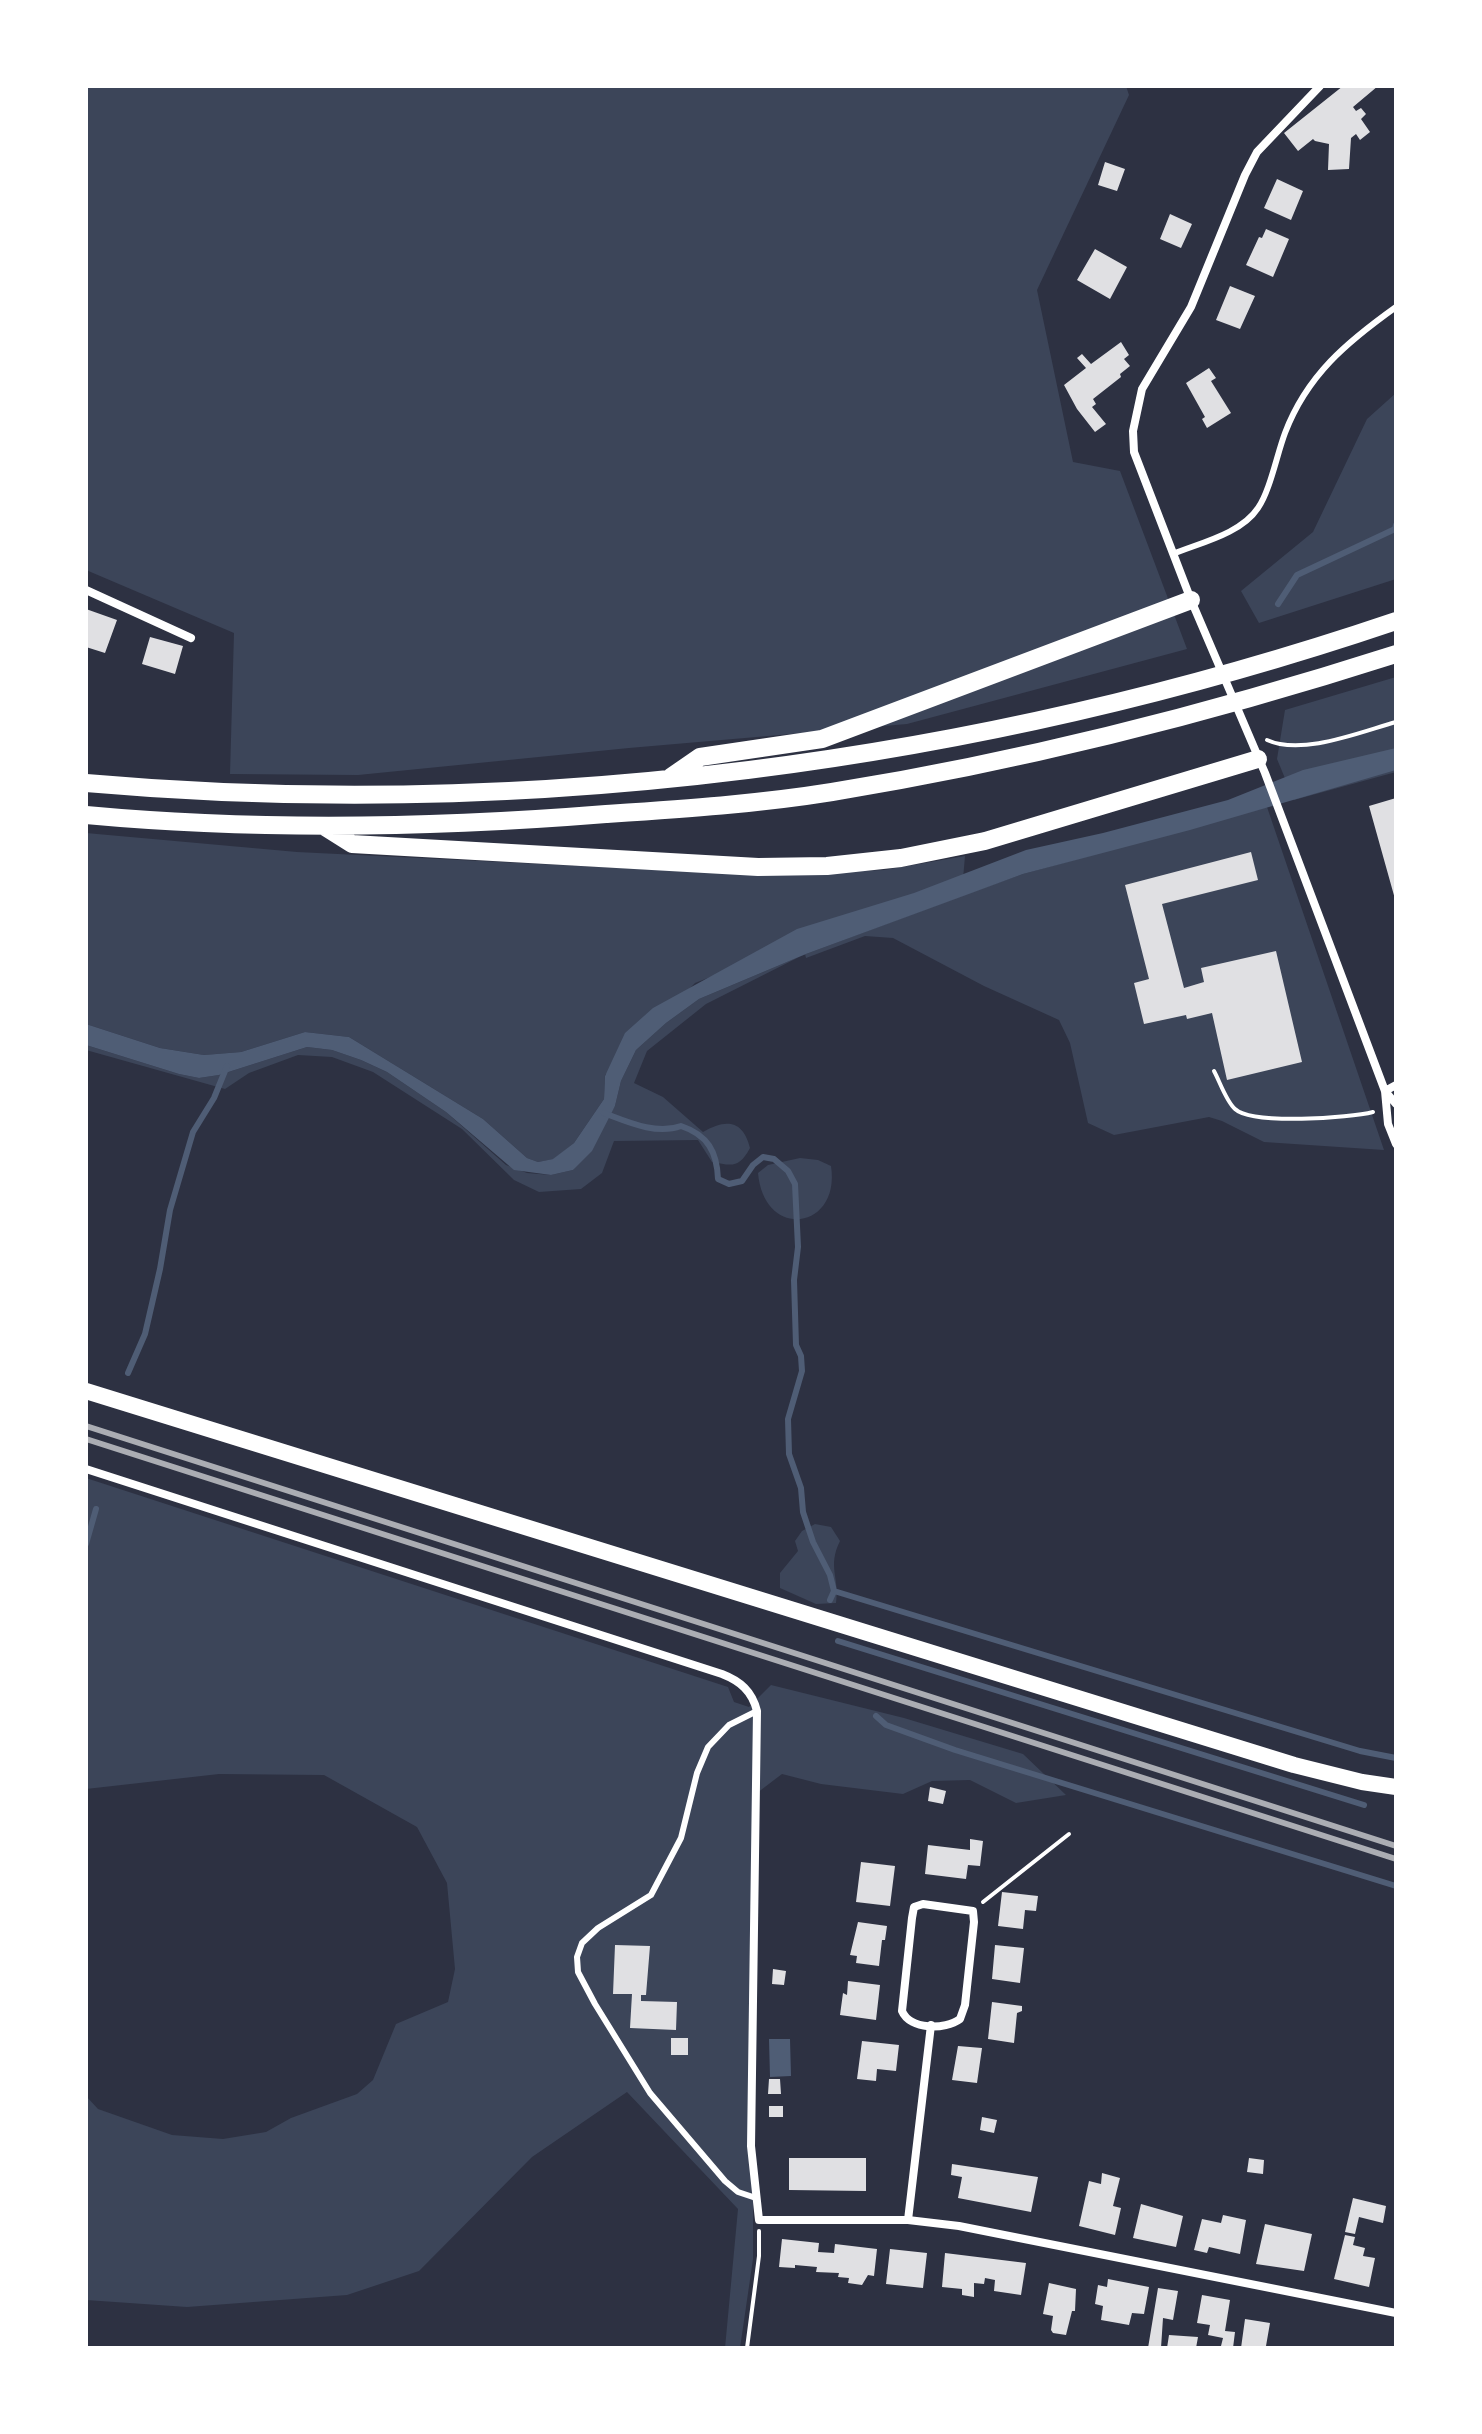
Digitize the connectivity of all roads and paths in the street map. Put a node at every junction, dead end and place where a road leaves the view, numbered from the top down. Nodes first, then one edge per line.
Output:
1 (1320, 86) edge
2 (1396, 307) edge
3 (1173, 554) junction
4 (86, 590) edge
5 (1191, 600) junction
6 (1396, 621) edge
7 (191, 638) dead end
8 (1396, 654) edge
9 (1396, 722) edge
10 (1249, 737) junction
11 (1262, 766) junction
12 (668, 779) junction
13 (86, 783) edge
14 (86, 815) edge
15 (325, 827) junction
16 (1214, 1071) dead end
17 (1396, 1085) edge
18 (1385, 1091) junction
19 (1391, 1106) edge
20 (1396, 1144) edge
21 (86, 1391) edge
22 (86, 1469) edge
23 (757, 1711) junction
24 (1396, 1787) edge
25 (1069, 1834) dead end
26 (973, 1911) junction
27 (931, 2025) junction
28 (756, 2198) junction
29 (759, 2220) junction
30 (908, 2220) junction
31 (1396, 2313) edge
32 (747, 2348) edge

1 - 3 street
2 - 3 lane
3 - 5 street
4 - 7 street
5 - 10 street
5 - 12 highway
6 - 12 highway
8 - 15 highway
9 - 10 path
10 - 11 street
11 - 15 highway
11 - 18 street
12 - 13 highway
14 - 15 highway
16 - 19 path
17 - 18 street
18 - 19 street
19 - 20 street
21 - 24 main road
22 - 23 street
23 - 28 street
23 - 28 lane
25 - 26 path
26 - 27 street
26 - 27 street
27 - 30 street
28 - 29 street
29 - 30 street
29 - 32 path
30 - 31 street

